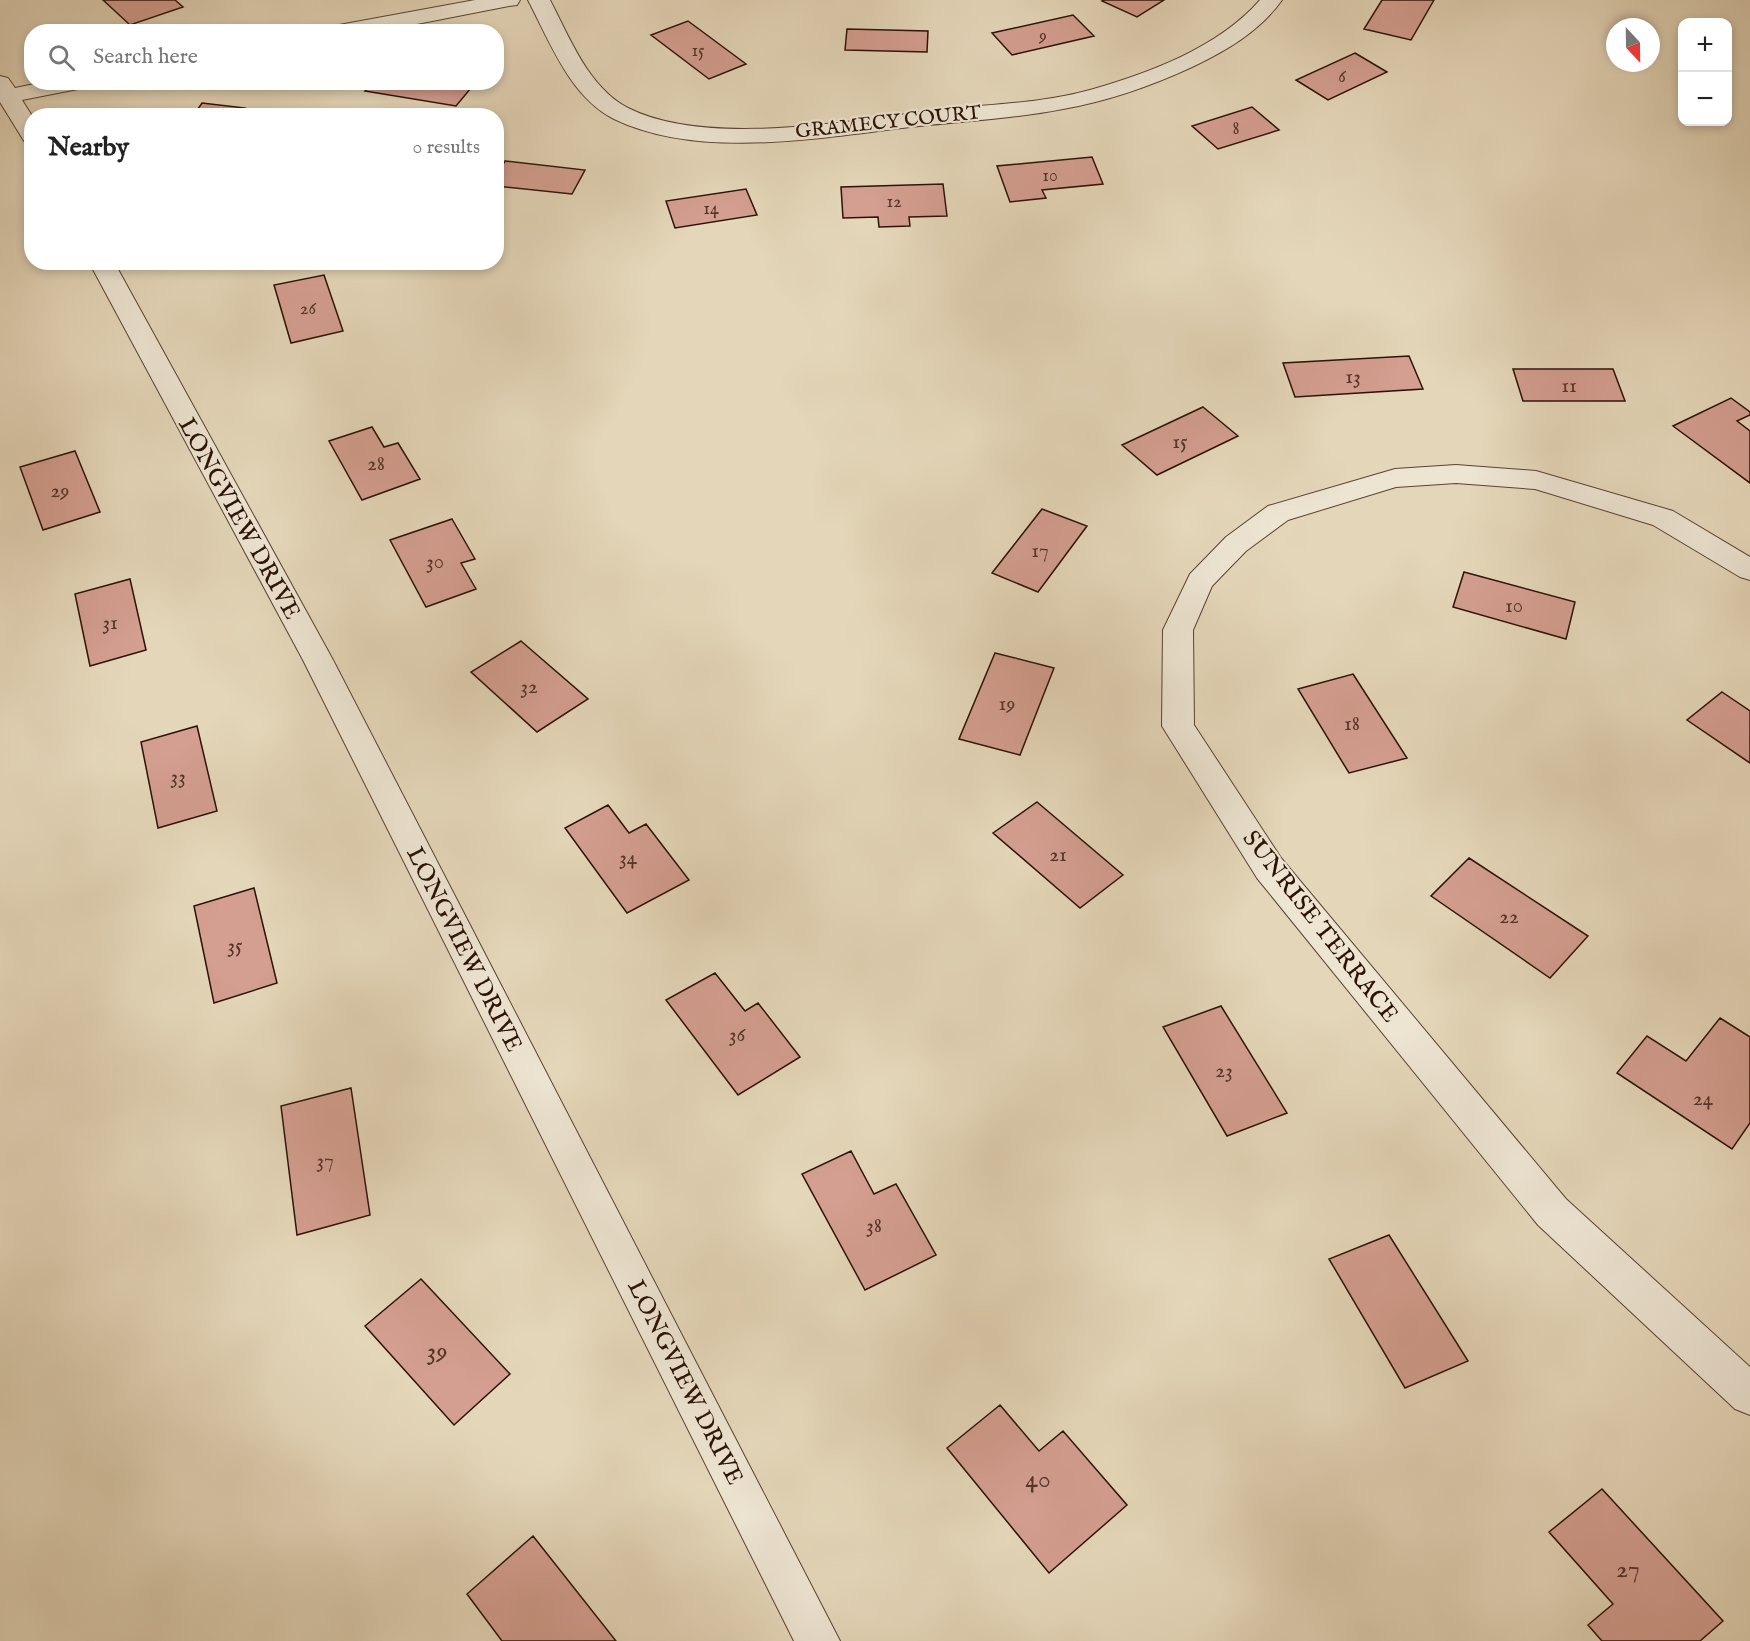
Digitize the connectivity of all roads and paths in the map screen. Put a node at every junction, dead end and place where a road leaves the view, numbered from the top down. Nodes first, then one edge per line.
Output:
1 (509, 0) edge
2 (539, 0) edge
3 (1271, 0) edge
4 (382, 24) edge
5 (24, 88) edge
6 (5, 90) edge
7 (24, 122) edge
8 (105, 270) edge
9 (1750, 570) edge
10 (1750, 1395) edge
11 (818, 1641) edge

1 - 4 street
2 - 3 street, GRAMECY COURT
5 - 6 street
6 - 7 street
8 - 11 street, LONGVIEW DRIVE
9 - 10 street, SUNRISE TERRACE

